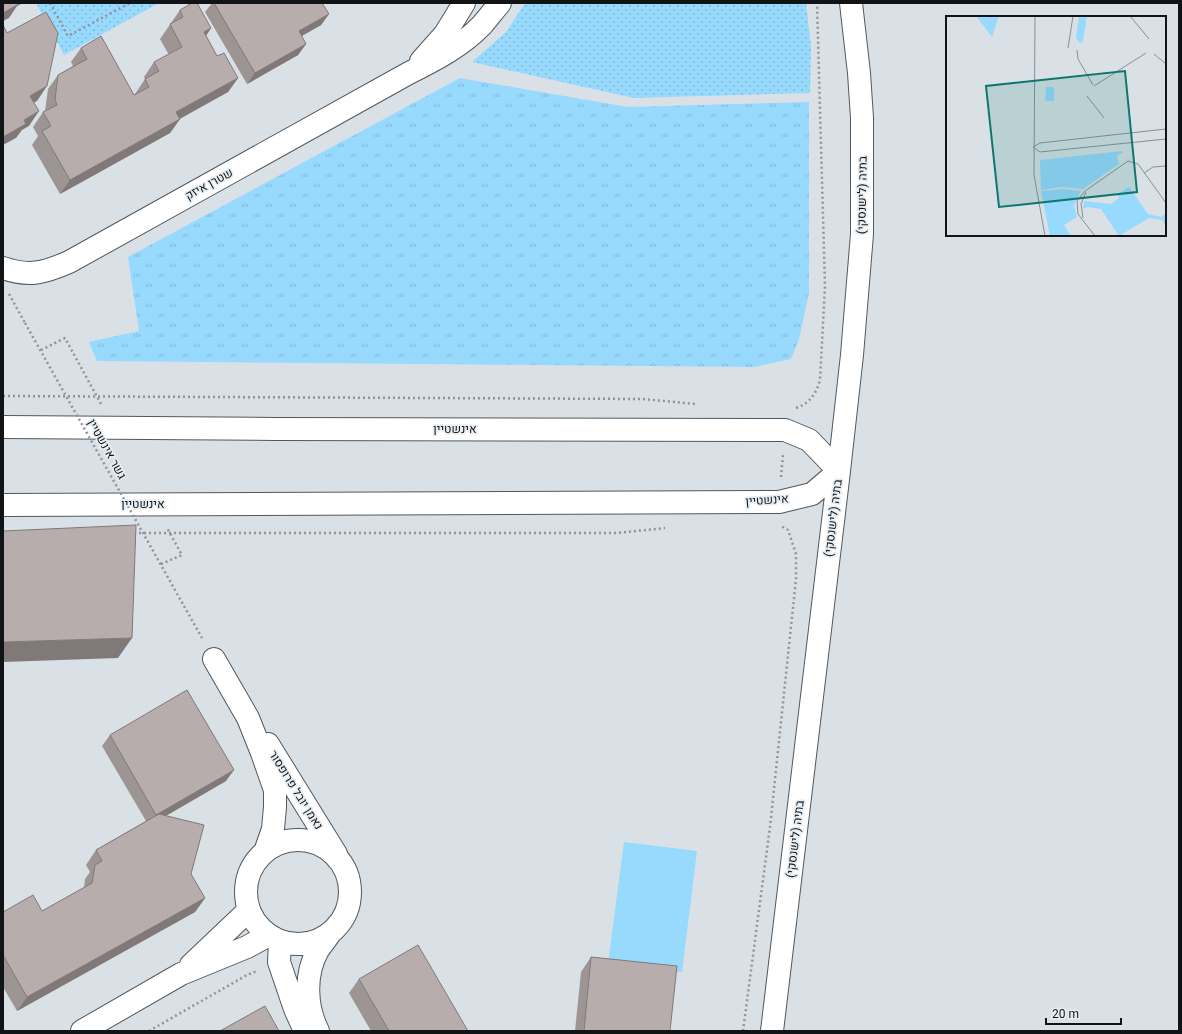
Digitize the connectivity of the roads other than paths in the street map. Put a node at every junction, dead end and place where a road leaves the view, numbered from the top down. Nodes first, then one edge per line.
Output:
1 (464, 3) edge
2 (500, 3) edge
3 (851, 3) edge
4 (409, 73) junction
5 (3, 268) edge
6 (3, 427) edge
7 (839, 471) junction
8 (3, 505) edge
9 (214, 659) road end
10 (248, 718) junction
11 (265, 852) junction
12 (342, 864) junction
13 (249, 910) junction
14 (331, 932) junction
15 (276, 946) junction
16 (181, 974) junction
17 (82, 1031) edge
18 (305, 1031) edge
19 (318, 1031) edge
20 (772, 1031) edge

1 - 4 street, שטרן איזק
2 - 4 street, שטרן איזק
3 - 7 street, בתיה (לישנסקי)
4 - 5 street, שטרן איזק
6 - 7 street, אינשטיין
7 - 8 street, אינשטיין
7 - 20 street, בתיה (לישנסקי)
9 - 10 street, נאמן יובל פרופסור
10 - 11 street, נאמן יובל פרופסור
10 - 12 street, נאמן יובל פרופסור
11 - 12 street
11 - 13 street
12 - 14 street
13 - 15 street
13 - 16 street
14 - 15 street
14 - 19 street
15 - 16 street
15 - 18 street
16 - 17 street

